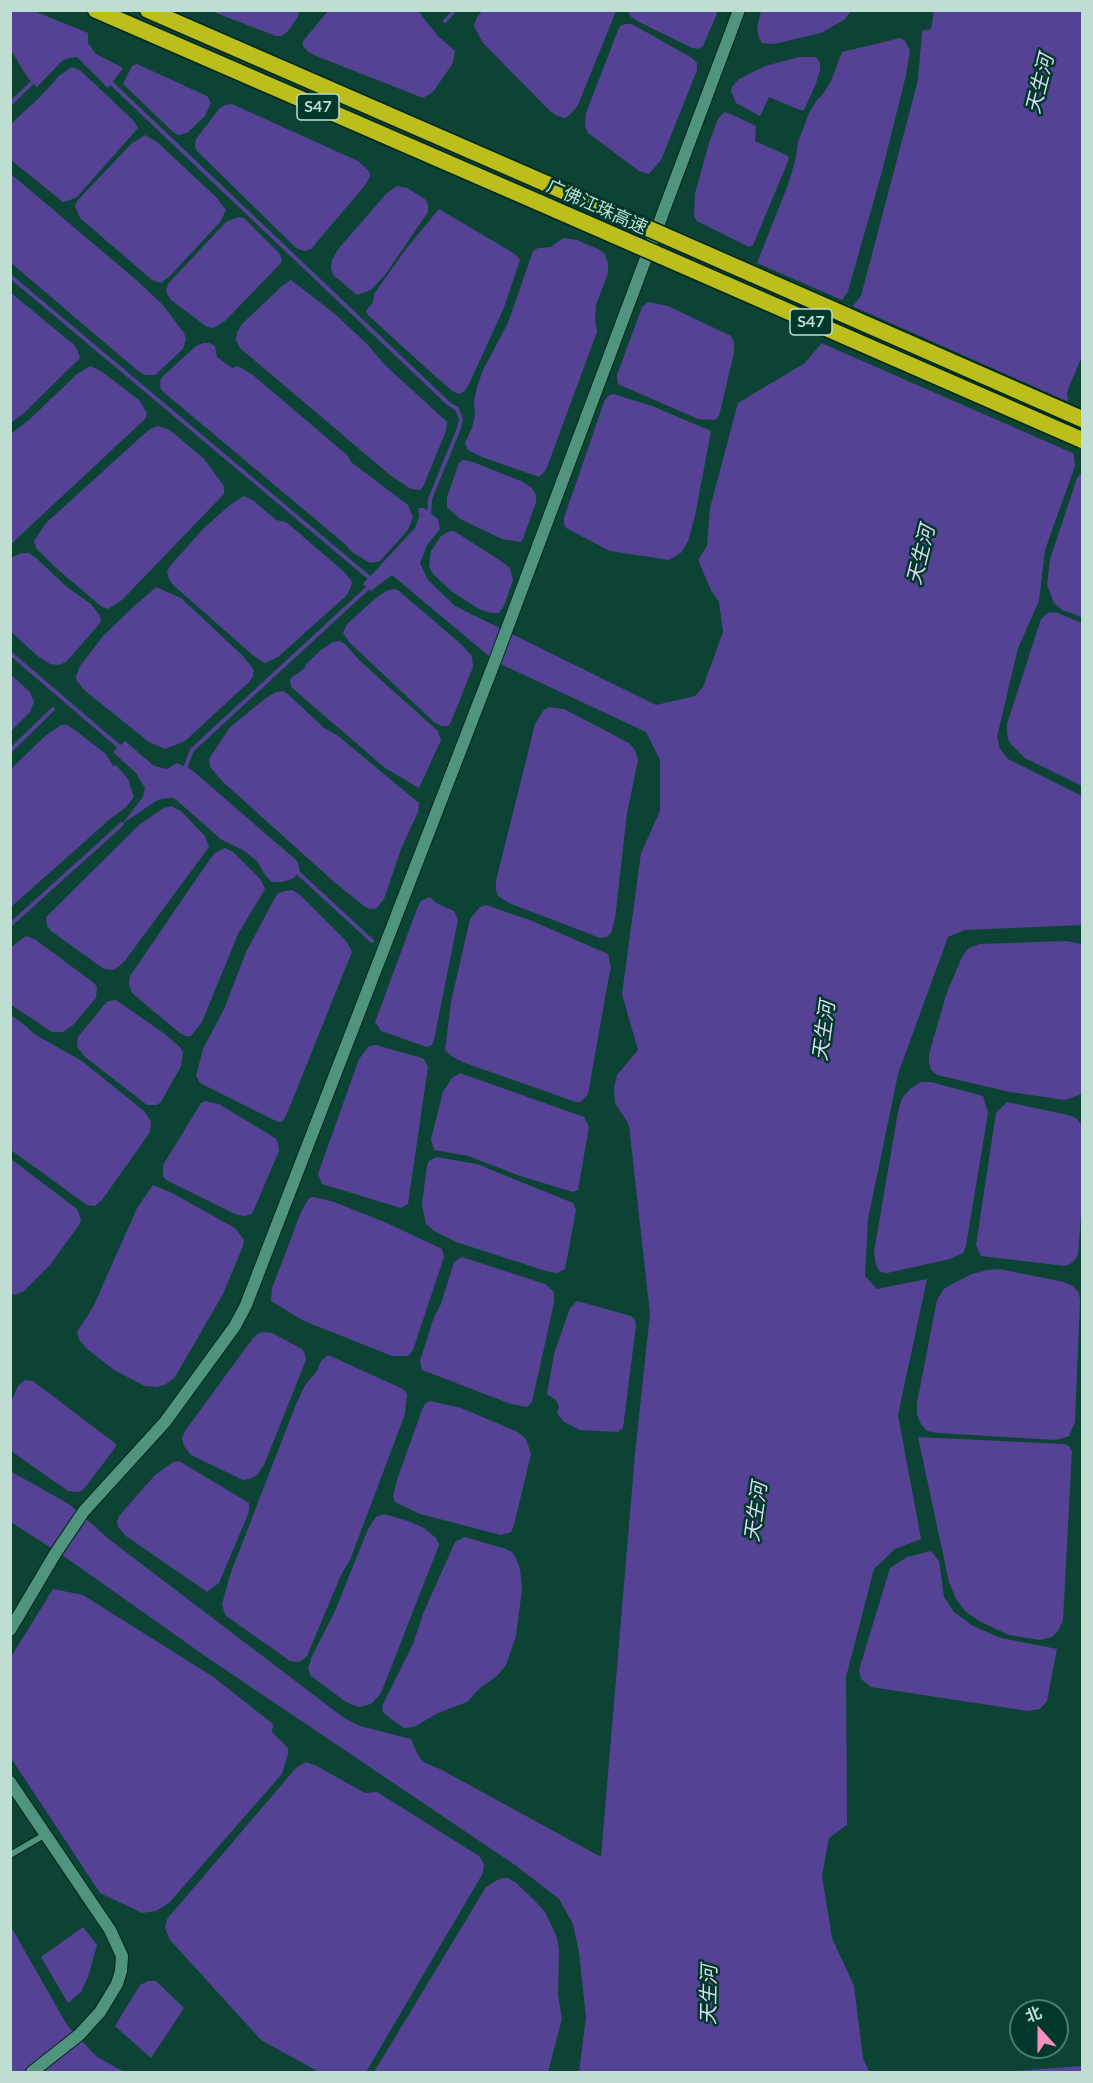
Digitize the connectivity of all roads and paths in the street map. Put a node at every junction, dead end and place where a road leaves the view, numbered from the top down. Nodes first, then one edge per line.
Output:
1 (96, 10) edge
2 (148, 10) edge
3 (739, 10) edge
4 (1083, 419) edge
5 (1083, 440) edge
6 (10, 1630) edge
7 (10, 1782) edge
8 (46, 1834) junction
9 (10, 1855) edge
10 (32, 2073) edge

1 - 5 highway, 广佛江珠高速 / S47, bridge
2 - 4 highway, 广佛江珠高速 / S47, bridge
3 - 6 street
7 - 8 street
8 - 9 street
8 - 10 street

